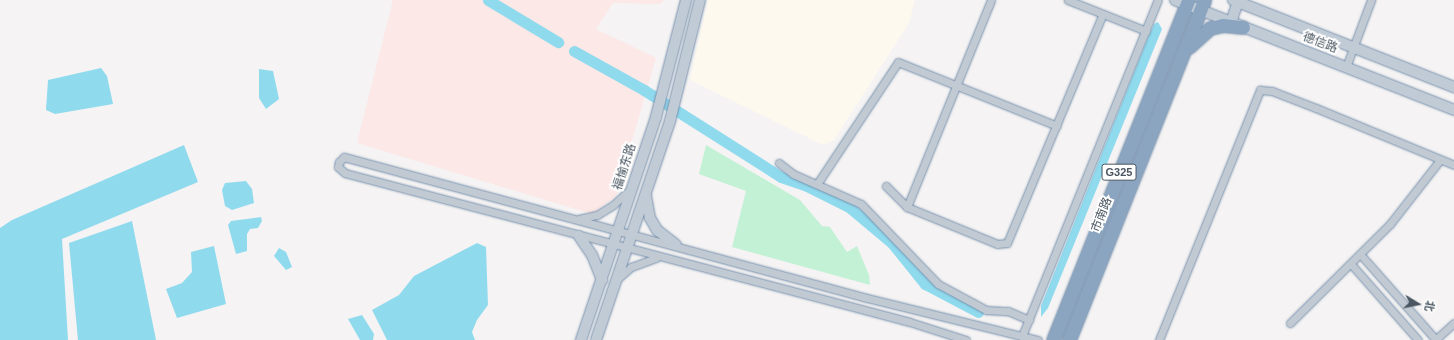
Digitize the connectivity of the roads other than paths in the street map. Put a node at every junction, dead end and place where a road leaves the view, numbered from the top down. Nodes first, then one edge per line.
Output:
1 (686, 0) edge
2 (700, 0) edge
3 (991, 0) edge
4 (1068, 0) edge
5 (1158, 0) edge
6 (1371, 0) edge
7 (1183, 1) edge
8 (1236, 1) edge
9 (1202, 5) edge
10 (1103, 14) junction
11 (1237, 24) junction
12 (1146, 31) junction
13 (1354, 47) junction
14 (1182, 57) junction
15 (1346, 67) junction
16 (957, 85) junction
17 (1454, 87) edge
18 (1454, 110) edge
19 (1057, 126) junction
20 (1440, 160) junction
21 (779, 163) dead end
22 (1454, 165) edge
23 (634, 183) junction
24 (649, 183) junction
25 (817, 184) junction
26 (886, 186) dead end
27 (645, 193) junction
28 (907, 207) junction
29 (578, 219) junction
30 (618, 230) junction
31 (632, 234) junction
32 (579, 236) junction
33 (614, 245) junction
34 (676, 245) junction
35 (626, 249) junction
36 (1360, 254) junction
37 (661, 258) junction
38 (1351, 264) junction
39 (602, 280) junction
40 (616, 280) junction
41 (1029, 320) junction
42 (1060, 322) junction
43 (1290, 323) dead end
44 (1454, 323) edge
45 (1075, 327) junction
46 (1025, 338) edge
47 (581, 340) edge
48 (596, 340) edge
49 (966, 340) edge
50 (1038, 340) edge
51 (1053, 340) edge
52 (1069, 340) edge
53 (1159, 340) edge
54 (1418, 340) edge
55 (1435, 340) edge

1 - 23 street, 福愉东路
2 - 24 street
3 - 16 street
4 - 10 street
5 - 12 street
6 - 13 street
7 - 9 street, 德信路
7 - 42 highway, 市南路 / G325
8 - 11 street
8 - 13 street, 德信路
9 - 11 street, 德信路
9 - 14 highway, 市南路 / G325
10 - 12 street
10 - 19 street
11 - 14 highway
11 - 15 street, 德信路
12 - 41 street
13 - 15 street
13 - 17 street, 德信路
14 - 45 highway, 市南路 / G325
15 - 18 street, 德信路
16 - 19 street
16 - 25 street
16 - 28 street
19 - 28 street
20 - 22 street
20 - 36 street
20 - 53 street
21 - 25 street
23 - 24 street
23 - 29 street
23 - 30 street, 福愉东路
24 - 27 street
25 - 41 street
26 - 28 street
27 - 31 street
27 - 34 street
29 - 30 street
29 - 32 street
30 - 31 street
30 - 33 street, 福愉东路
31 - 34 street
31 - 35 street
32 - 33 street
32 - 39 street
33 - 35 street
33 - 39 street, 福愉东路
34 - 46 street
35 - 37 street
35 - 40 street
36 - 38 street
36 - 55 street
37 - 40 street
37 - 49 street
38 - 43 street
38 - 54 street
39 - 47 street, 福愉东路
40 - 48 street
41 - 46 street
42 - 45 highway
42 - 51 highway, 市南路 / G325
44 - 55 street
45 - 52 highway, 市南路 / G325
46 - 50 street

